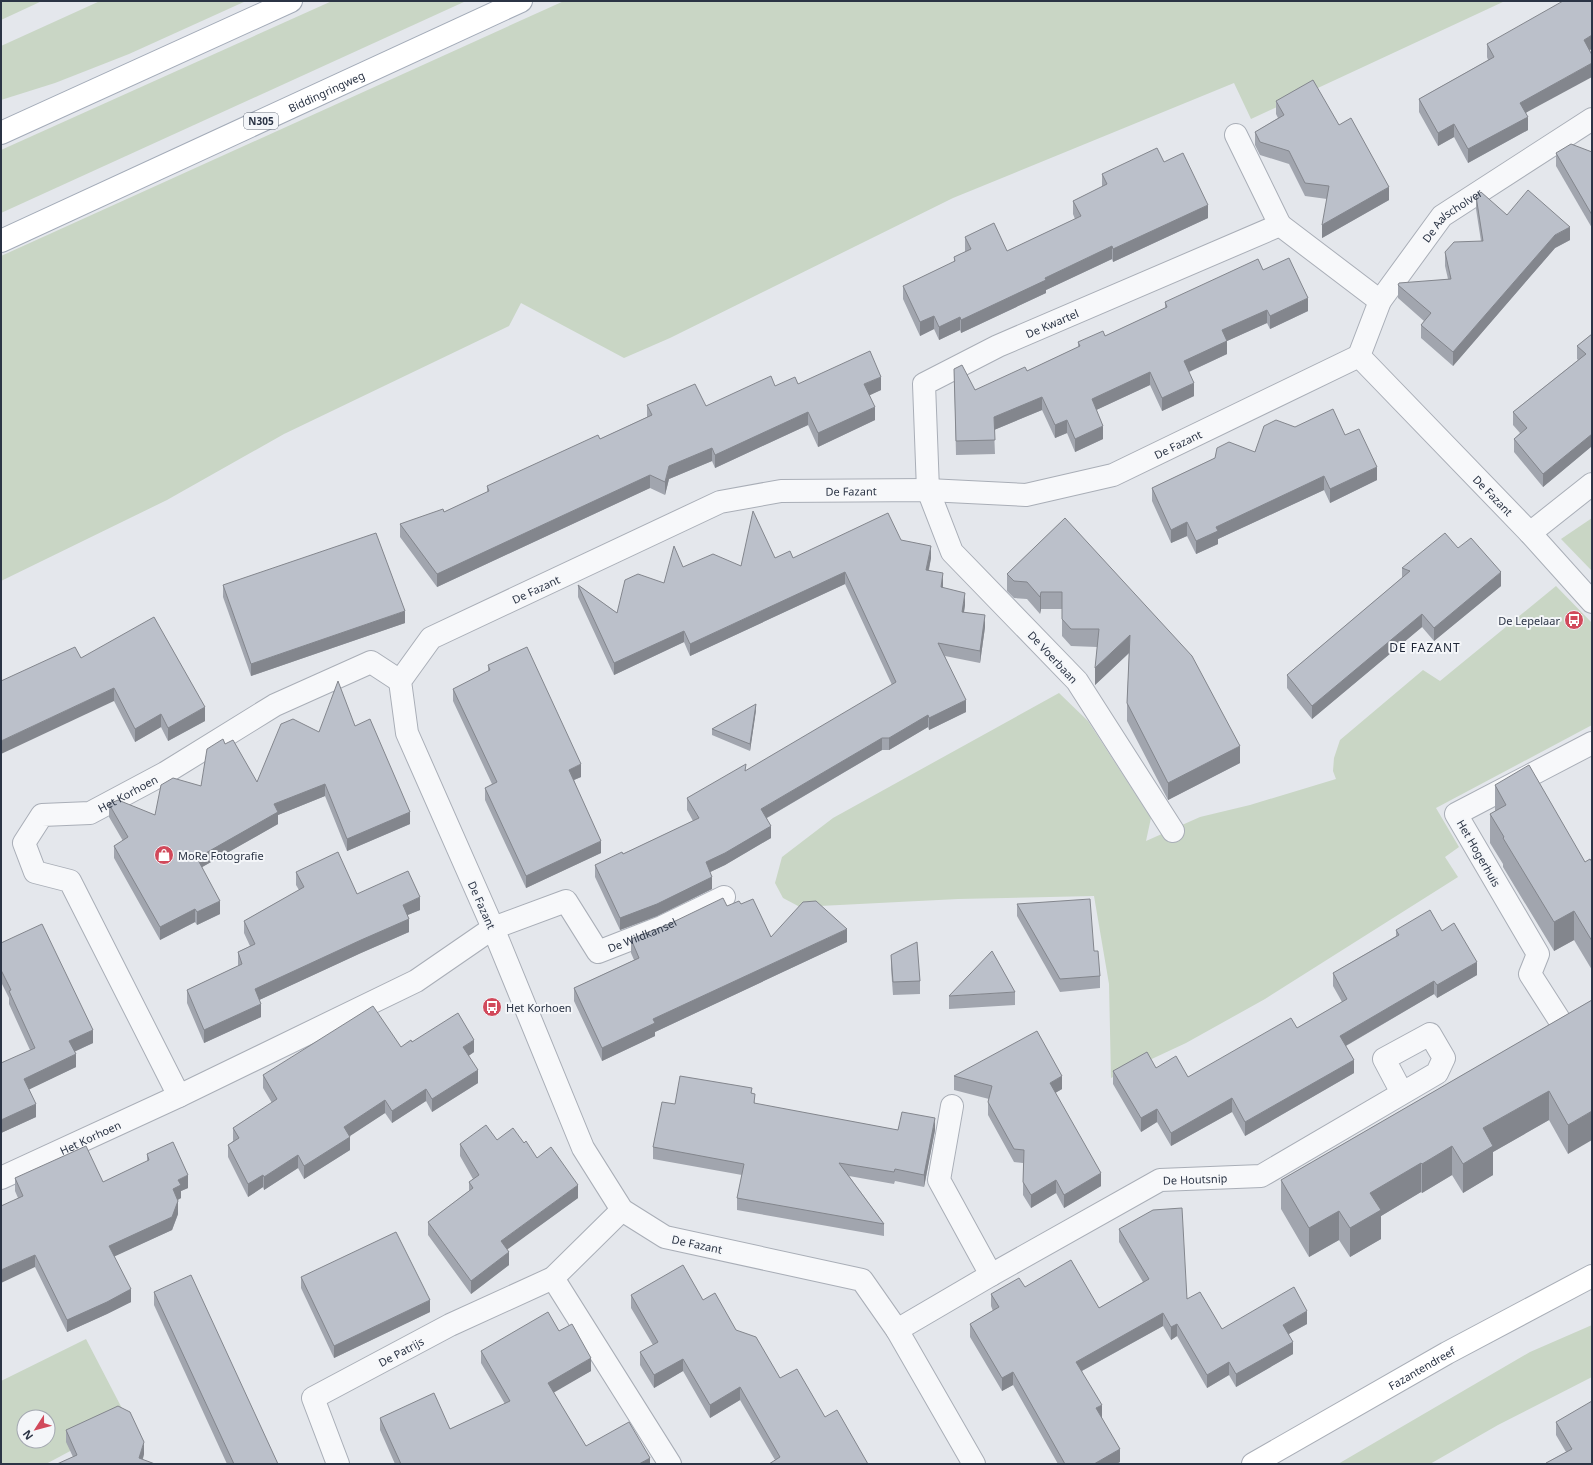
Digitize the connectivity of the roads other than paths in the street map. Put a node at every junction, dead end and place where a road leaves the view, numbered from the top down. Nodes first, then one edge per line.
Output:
1 (291, 1) edge
2 (522, 1) edge
3 (1592, 119) edge
4 (1, 133) edge
5 (1236, 135) dead end
6 (1280, 225) junction
7 (1, 241) edge
8 (1380, 301) junction
9 (1360, 356) junction
10 (1592, 484) edge
11 (928, 490) junction
12 (1530, 533) junction
13 (1592, 602) edge
14 (400, 680) junction
15 (1592, 742) edge
16 (1173, 831) dead end
17 (724, 897) edge
18 (493, 928) junction
19 (1562, 1024) edge
20 (1402, 1093) dead end
21 (179, 1096) junction
22 (952, 1106) dead end
23 (1, 1178) edge
24 (622, 1210) junction
25 (991, 1275) junction
26 (1592, 1276) edge
27 (553, 1278) junction
28 (896, 1330) junction
29 (338, 1464) edge
30 (670, 1464) edge
31 (974, 1464) edge
32 (1253, 1464) edge

1 - 4 main road
2 - 7 main road, Biddingringweg / N305
3 - 8 street, De Aalscholver
5 - 6 street
6 - 8 street
6 - 11 street, De Kwartel
8 - 9 street, De Aalscholver
9 - 11 street, De Fazant
9 - 12 street, De Fazant
10 - 12 street
11 - 14 street, De Fazant
11 - 16 street, De Voerbaan
12 - 13 street, De Fazant
14 - 18 street, De Fazant
14 - 21 street, Het Korhoen
15 - 19 street, Het Hogerhuis
17 - 18 street, De Wildkansel
18 - 21 street, Het Korhoen
18 - 24 street, De Fazant
20 - 25 street, De Houtsnip
21 - 23 street, Het Korhoen
22 - 25 street
24 - 27 street, De Patrijs
24 - 28 street, De Fazant
25 - 28 street, De Houtsnip
26 - 32 main road, Fazantendreef
27 - 29 street, De Patrijs
27 - 30 street
28 - 31 street, De Fazant

